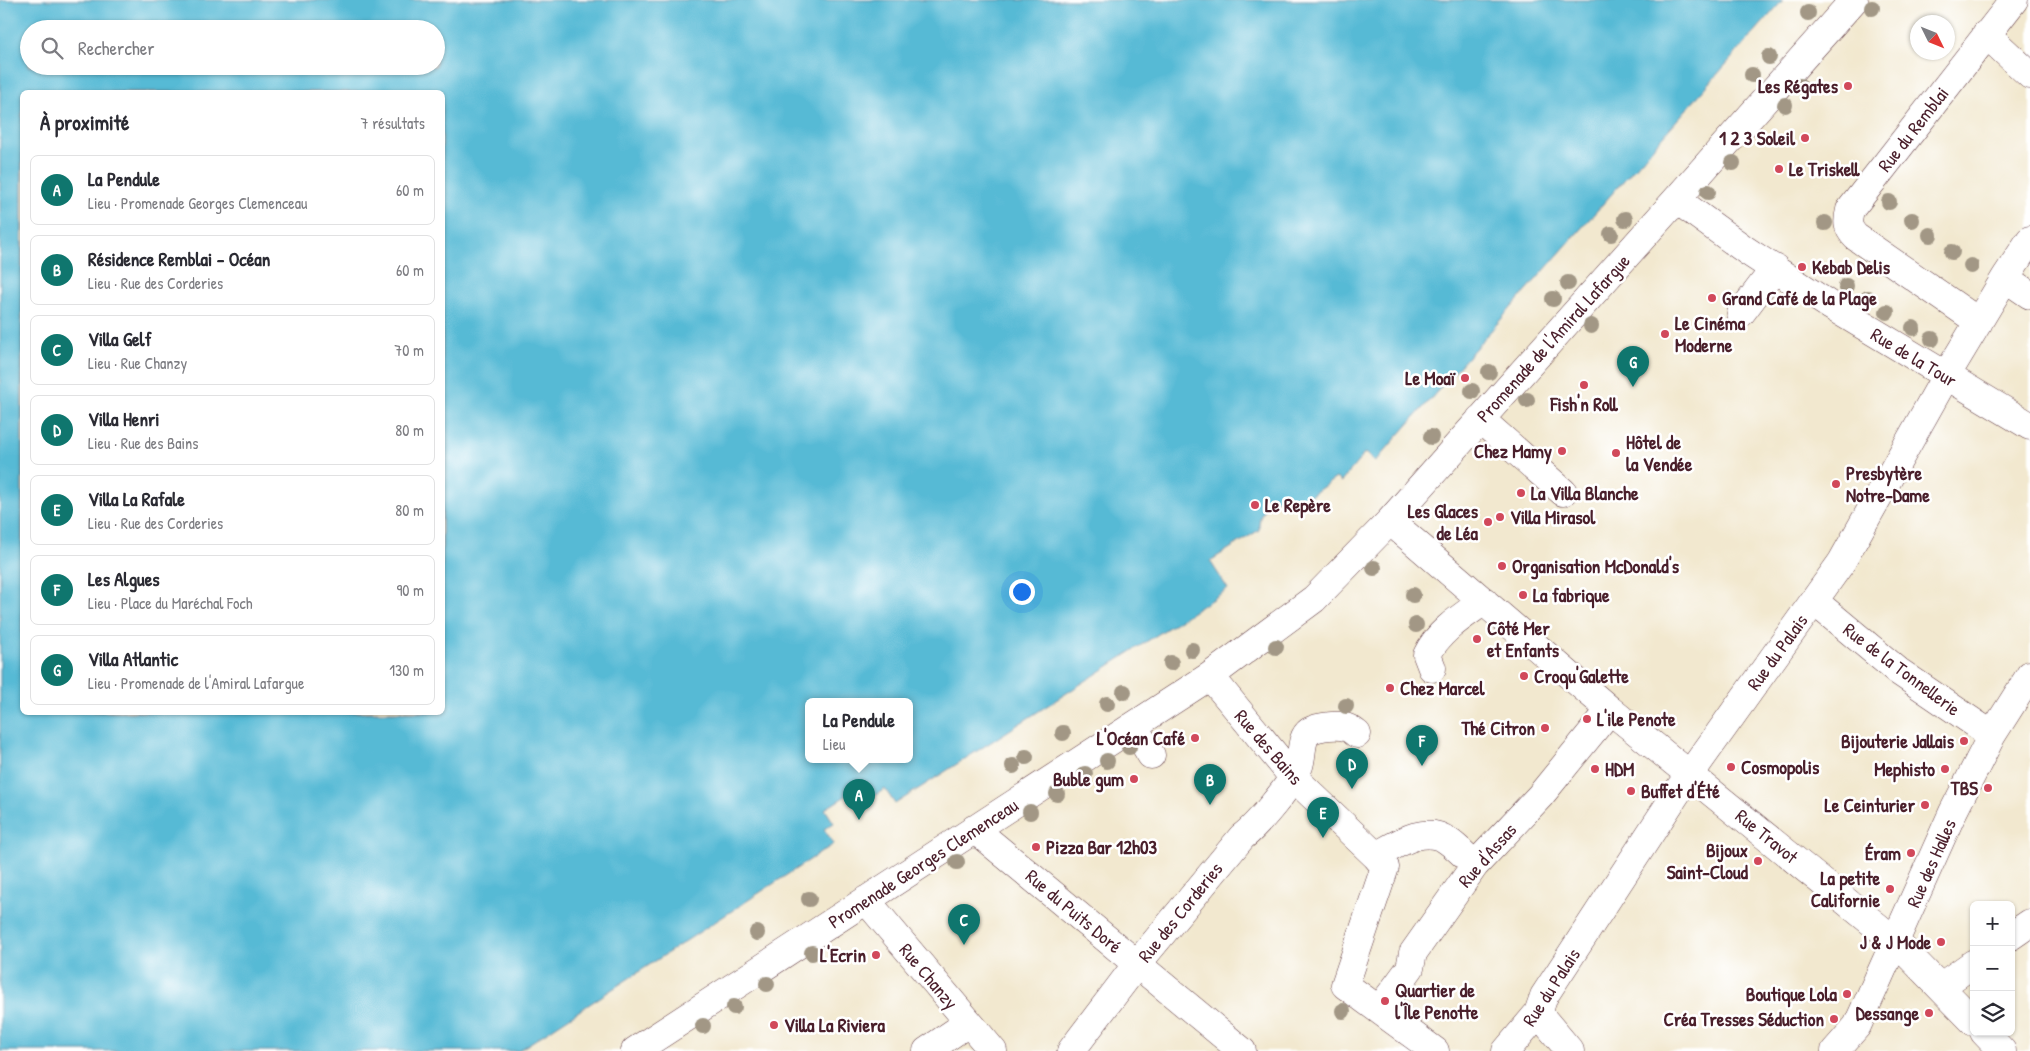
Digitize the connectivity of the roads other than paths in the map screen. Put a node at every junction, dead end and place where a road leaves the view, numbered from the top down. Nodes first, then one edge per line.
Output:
1 (1854, 0) edge
2 (2014, 0) edge
3 (1986, 34) junction
4 (2030, 75) edge
5 (1677, 200) junction
6 (2030, 240) edge
7 (1774, 268) junction
8 (2005, 278) junction
9 (2030, 295) edge
10 (1742, 313) dead end
11 (1978, 322) junction
12 (1946, 376) junction
13 (1480, 419) junction
14 (2030, 426) edge
15 (1563, 492) dead end
16 (1390, 521) junction
17 (1484, 601) junction
18 (1814, 601) junction
19 (1432, 668) dead end
20 (2030, 675) edge
21 (1210, 676) junction
22 (1610, 710) junction
23 (1134, 727) junction
24 (1357, 734) dead end
25 (1992, 735) junction
26 (1151, 755) dead end
27 (1690, 773) junction
28 (1293, 777) junction
29 (974, 829) junction
30 (1376, 856) junction
31 (1475, 865) junction
32 (866, 900) junction
33 (2030, 923) edge
34 (2015, 933) edge
35 (1895, 941) junction
36 (1137, 964) junction
37 (1970, 966) edge
38 (1940, 987) junction
39 (1380, 1010) junction
40 (1538, 1013) junction
41 (1970, 1018) edge
42 (968, 1023) junction
43 (1988, 1036) edge
44 (635, 1051) edge
45 (927, 1051) edge
46 (993, 1051) edge
47 (1071, 1051) edge
48 (1242, 1051) edge
49 (1436, 1051) edge
50 (1506, 1051) edge
51 (1570, 1051) edge
52 (1835, 1051) edge
53 (2002, 1051) edge

1 - 5 street, Promenade de l'Amiral Lafargue
2 - 3 street, Rue du Remblai
3 - 4 street
3 - 11 street, Rue du Remblai
5 - 7 street, Rue de la Tour
5 - 13 street, Promenade de l'Amiral Lafargue
6 - 8 street, Rue du Palais
7 - 10 street
7 - 12 street, Rue de la Tour
8 - 9 street
8 - 11 street, Rue du Palais
11 - 12 street, Rue du Palais
12 - 14 street, Rue de la Tour
12 - 18 street, Rue du Palais
13 - 15 street
13 - 16 street, Promenade de l'Amiral Lafargue
16 - 17 street, Rue Travot
16 - 21 street, Promenade de l'Amiral Lafargue
17 - 19 street
17 - 22 street, Rue Travot
18 - 25 street, Rue de la Tonnellerie
18 - 27 street, Rue du Palais
20 - 25 street, Rue des Halles
21 - 23 street, Promenade Georges Clemenceau
21 - 28 street, Rue des Bains
22 - 27 street, Rue Travot
22 - 31 street, Rue d'Assas
23 - 26 street
23 - 29 street, Promenade Georges Clemenceau
24 - 28 street, Rue des Corderies
25 - 35 street, Rue des Halles
27 - 35 street, Rue Travot
27 - 40 street, Rue du Palais
28 - 30 street, Rue des Bains
28 - 36 street, Rue des Corderies
29 - 32 street, Promenade Georges Clemenceau
29 - 36 street, Rue du Puits Doré
30 - 31 street
30 - 39 street
31 - 39 street, Rue d'Assas
32 - 42 street, Rue Chanzy
32 - 44 street, Promenade Georges Clemenceau
33 - 34 street
35 - 38 street, Rue Travot
35 - 52 street, Rue des Halles
36 - 47 street, Rue des Corderies
36 - 48 street, Rue du Puits Doré
37 - 38 street
38 - 41 street, Rue Travot
39 - 49 street
40 - 50 street, Rue du Palais
40 - 51 street
42 - 45 street
42 - 46 street, Rue Chanzy
43 - 53 street

